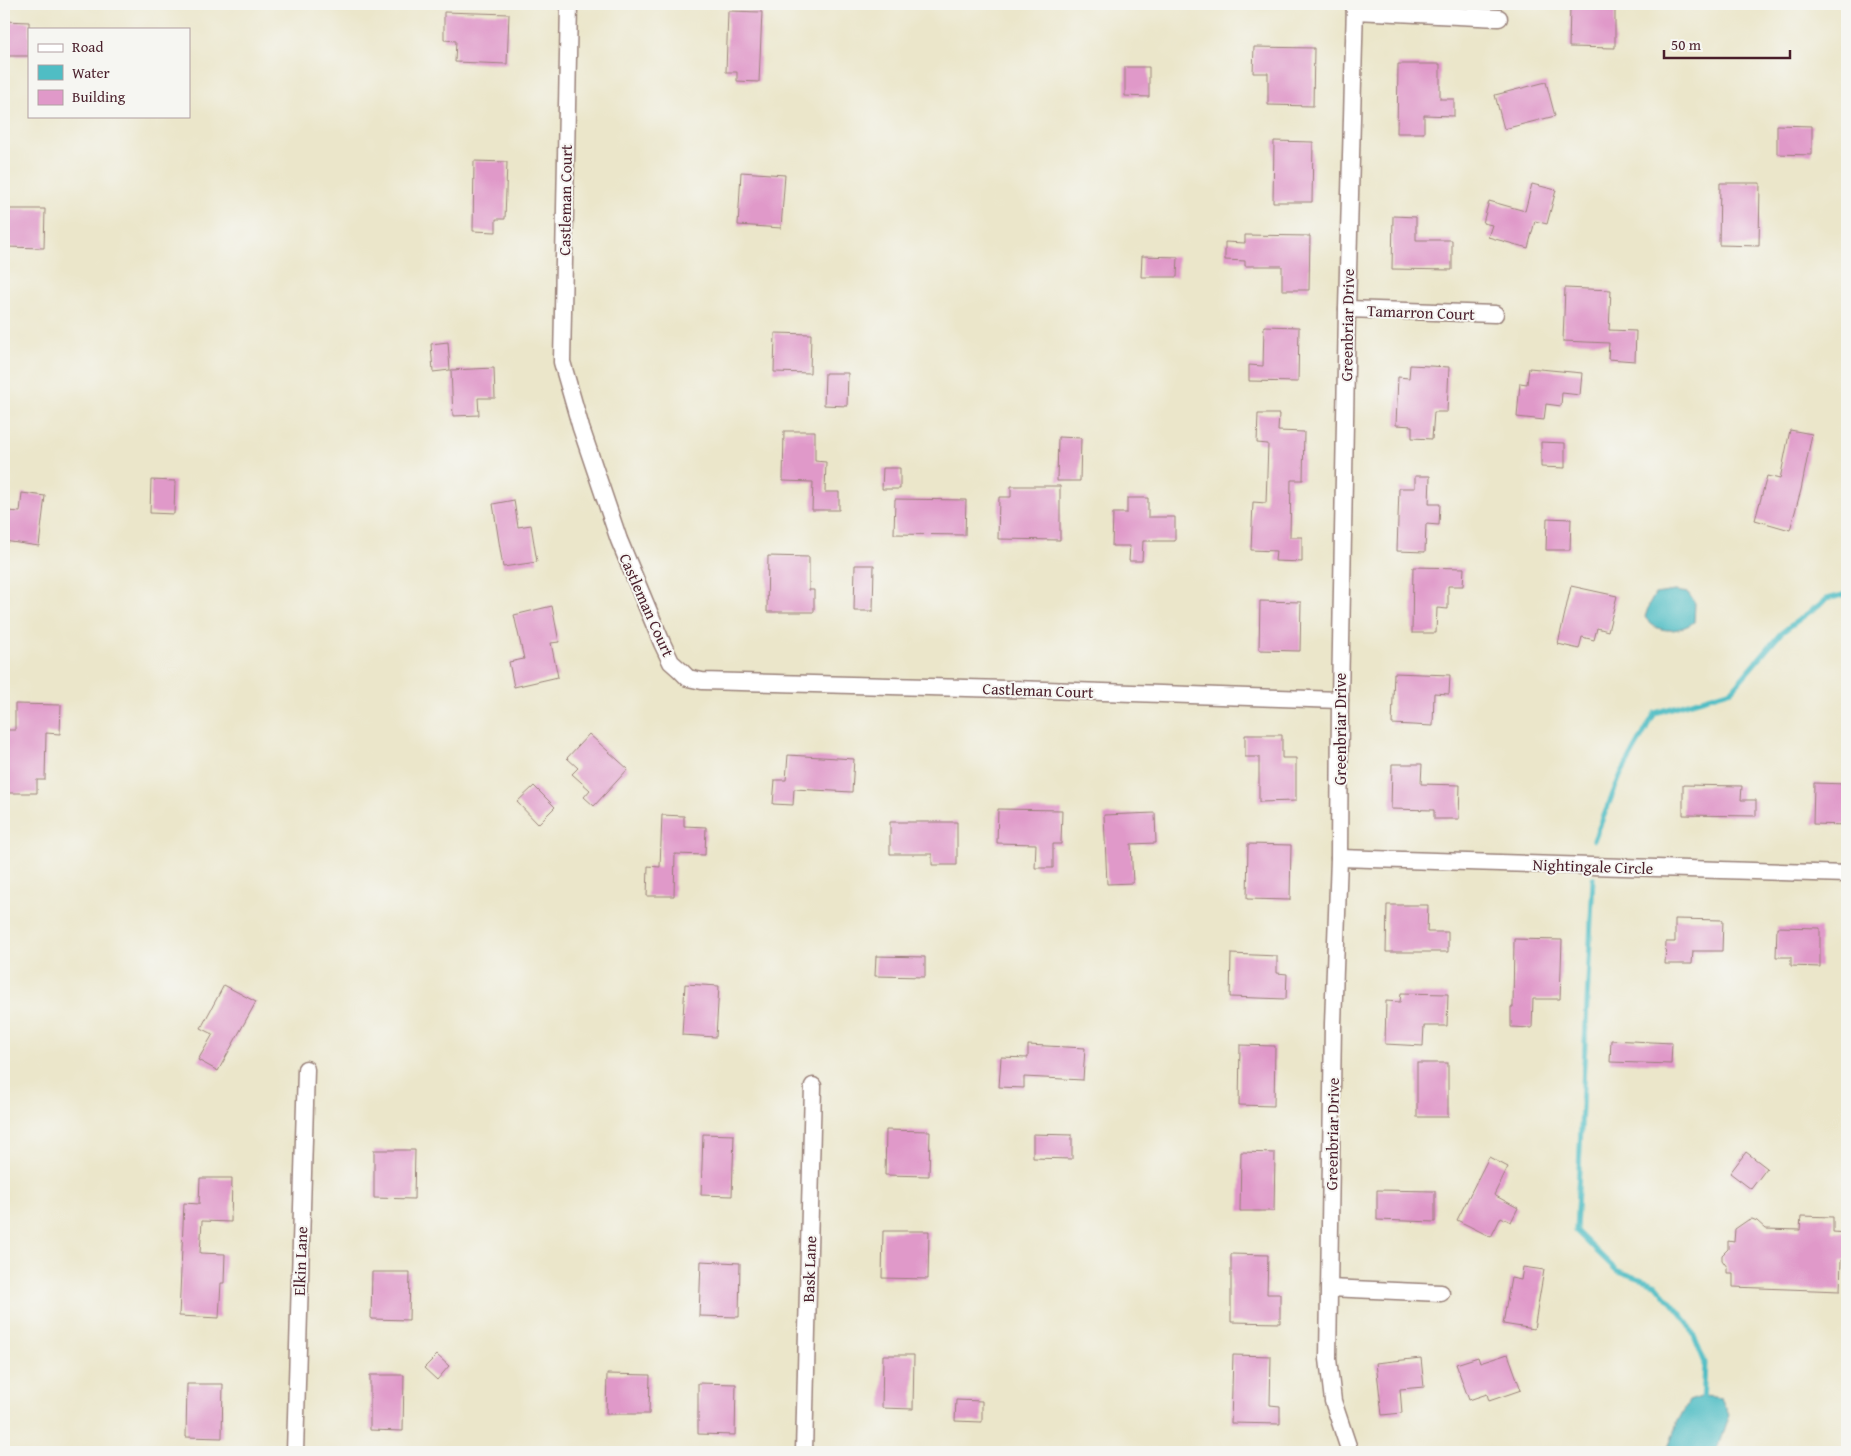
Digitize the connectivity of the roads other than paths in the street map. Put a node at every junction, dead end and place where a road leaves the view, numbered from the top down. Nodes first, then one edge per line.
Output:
1 (569, 4) edge
2 (1355, 8) edge
3 (1498, 18) dead end
4 (1347, 309) junction
5 (1495, 314) dead end
6 (1340, 700) junction
7 (1339, 858) junction
8 (1847, 874) edge
9 (306, 1069) dead end
10 (813, 1086) dead end
11 (1329, 1288) junction
12 (1441, 1293) dead end
13 (295, 1452) edge
14 (804, 1452) edge
15 (1350, 1452) edge

1 - 6 street, Castleman Court
2 - 3 street
2 - 4 street, Greenbriar Drive
4 - 5 street, Tamarron Court
4 - 6 street, Greenbriar Drive
6 - 7 street, Greenbriar Drive
7 - 8 street, Nightingale Circle
7 - 11 street, Greenbriar Drive
9 - 13 street, Elkin Lane
10 - 14 street, Bask Lane
11 - 12 street
11 - 15 street, Greenbriar Drive

